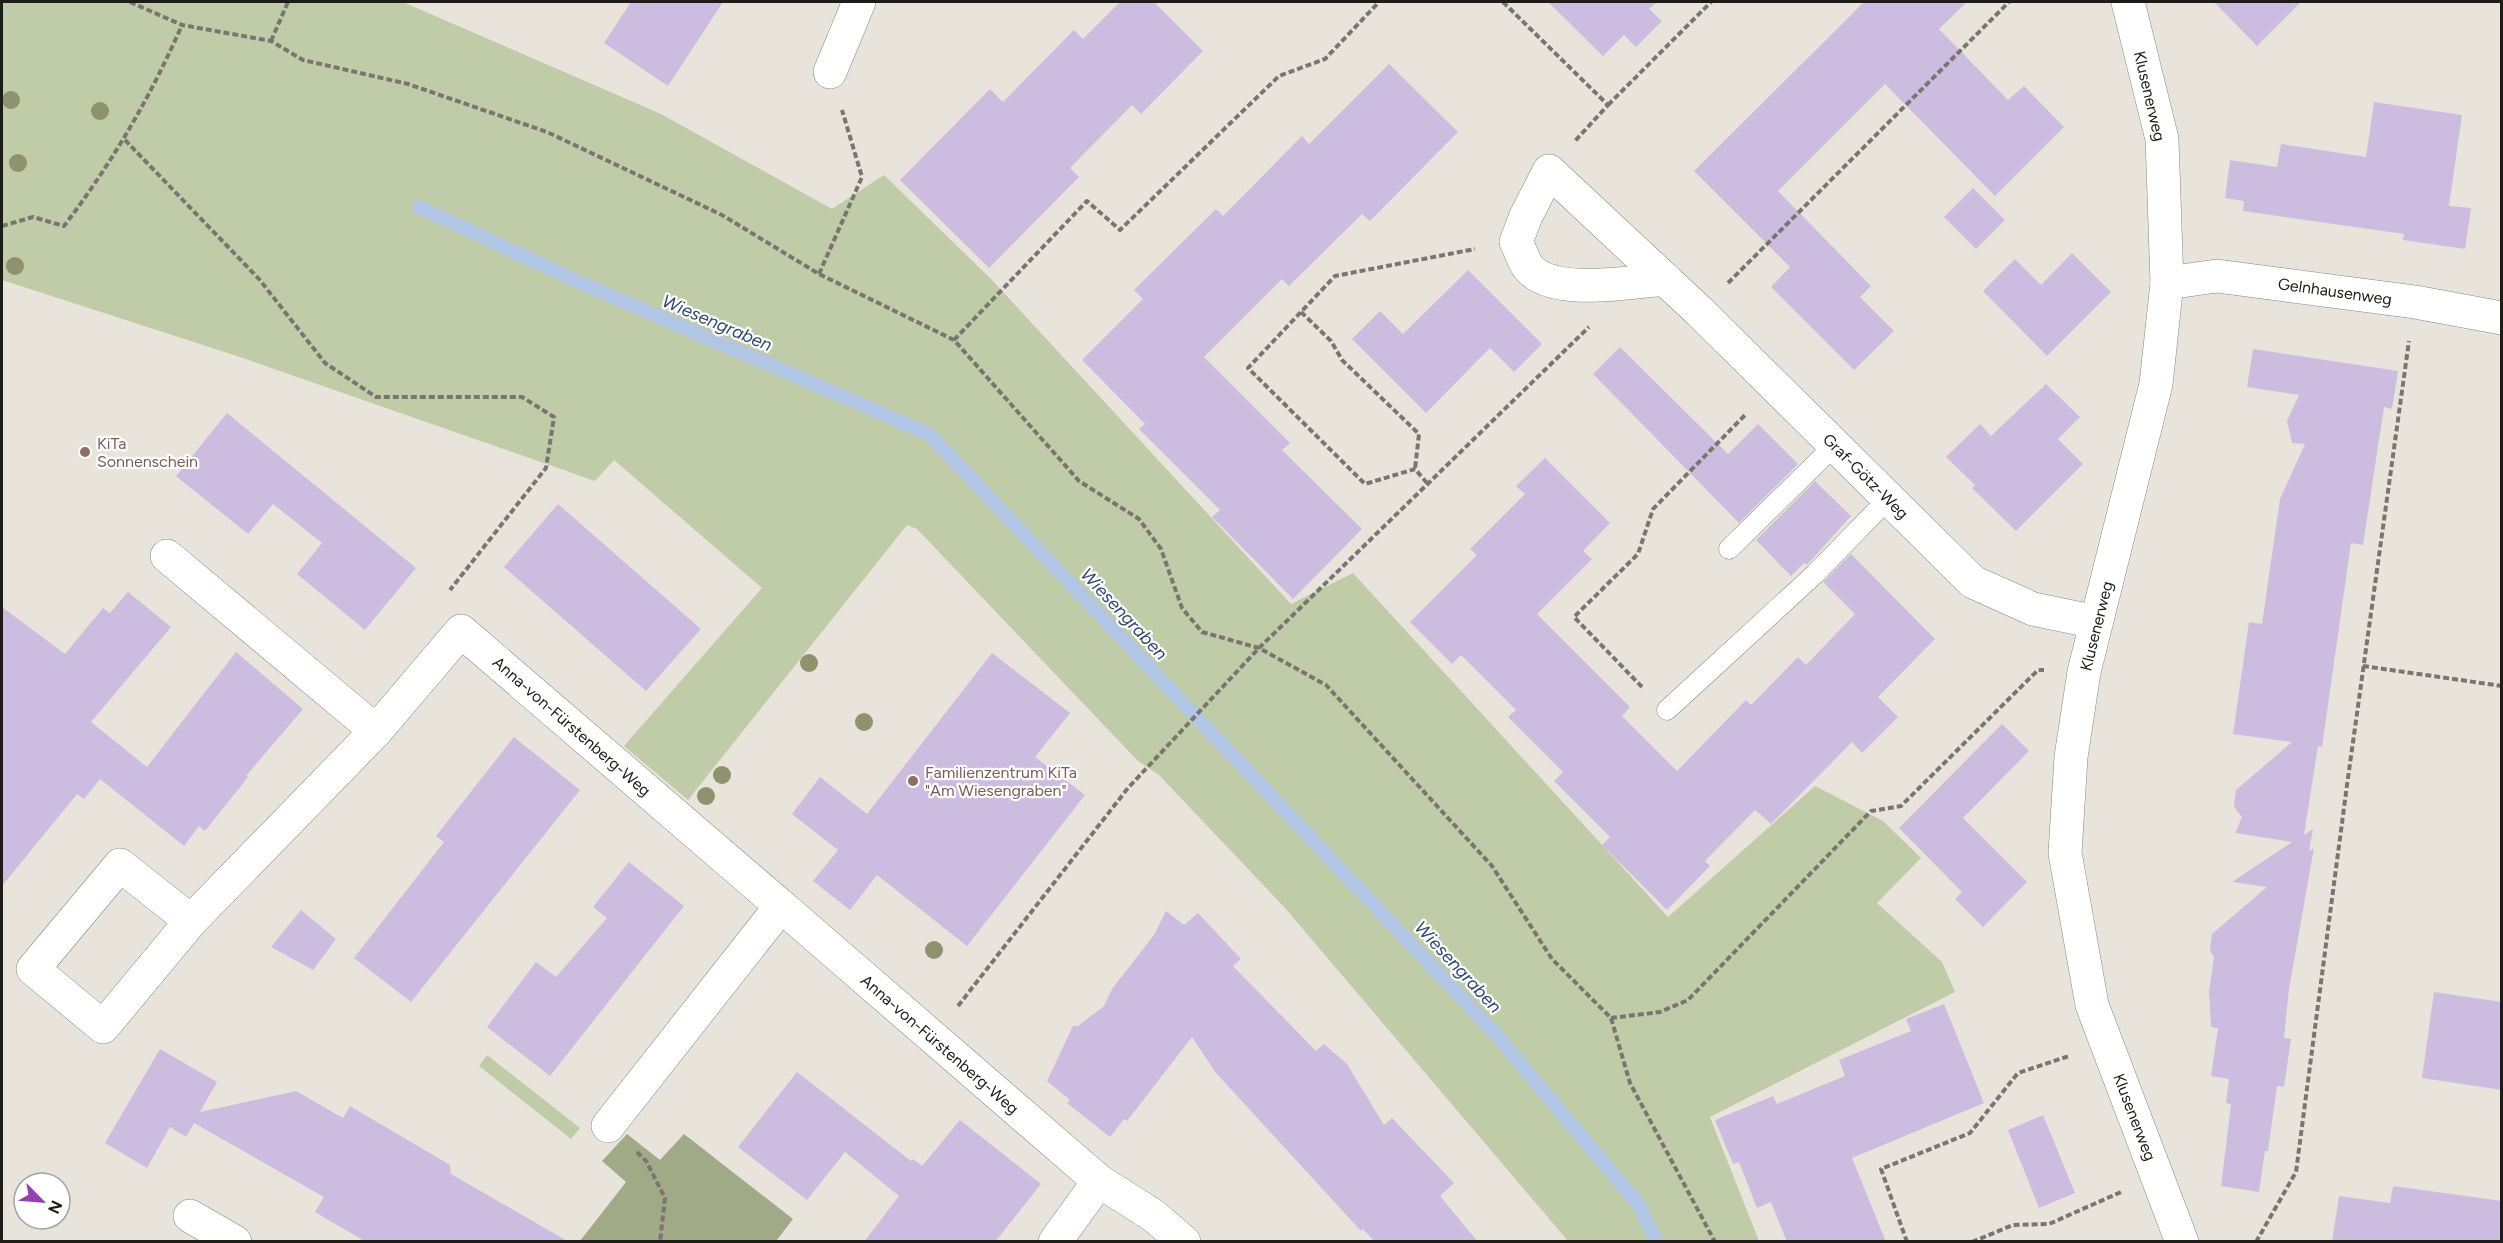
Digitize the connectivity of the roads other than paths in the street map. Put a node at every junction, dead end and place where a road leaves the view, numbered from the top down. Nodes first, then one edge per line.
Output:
1 (859, 2) edge
2 (2128, 2) edge
3 (830, 72) road end
4 (1665, 279) junction
5 (2167, 283) junction
6 (2502, 318) edge
7 (1836, 445) junction
8 (1889, 498) junction
9 (1729, 549) dead end
10 (167, 556) dead end
11 (2096, 622) junction
12 (1667, 710) dead end
13 (376, 731) junction
14 (781, 906) junction
15 (191, 921) junction
16 (608, 1126) road end
17 (1099, 1181) junction
18 (190, 1216) dead end
19 (235, 1242) edge
20 (1055, 1242) edge
21 (1184, 1242) edge
22 (2182, 1242) edge

1 - 3 street
2 - 5 street, Klusenerweg
4 - 4 street, Graf-Götz-Weg
4 - 7 street, Graf-Götz-Weg
5 - 6 street, Gelnhausenweg
5 - 11 street, Klusenerweg
7 - 8 street, Graf-Götz-Weg
7 - 9 lane
8 - 11 street, Graf-Götz-Weg
8 - 12 lane
10 - 13 street
11 - 22 street, Klusenerweg
13 - 14 street, Anna-von-Fürstenberg-Weg
13 - 15 street
14 - 16 street
14 - 17 street, Anna-von-Fürstenberg-Weg
15 - 15 street
17 - 20 street
17 - 21 street, Anna-von-Fürstenberg-Weg
18 - 19 street

